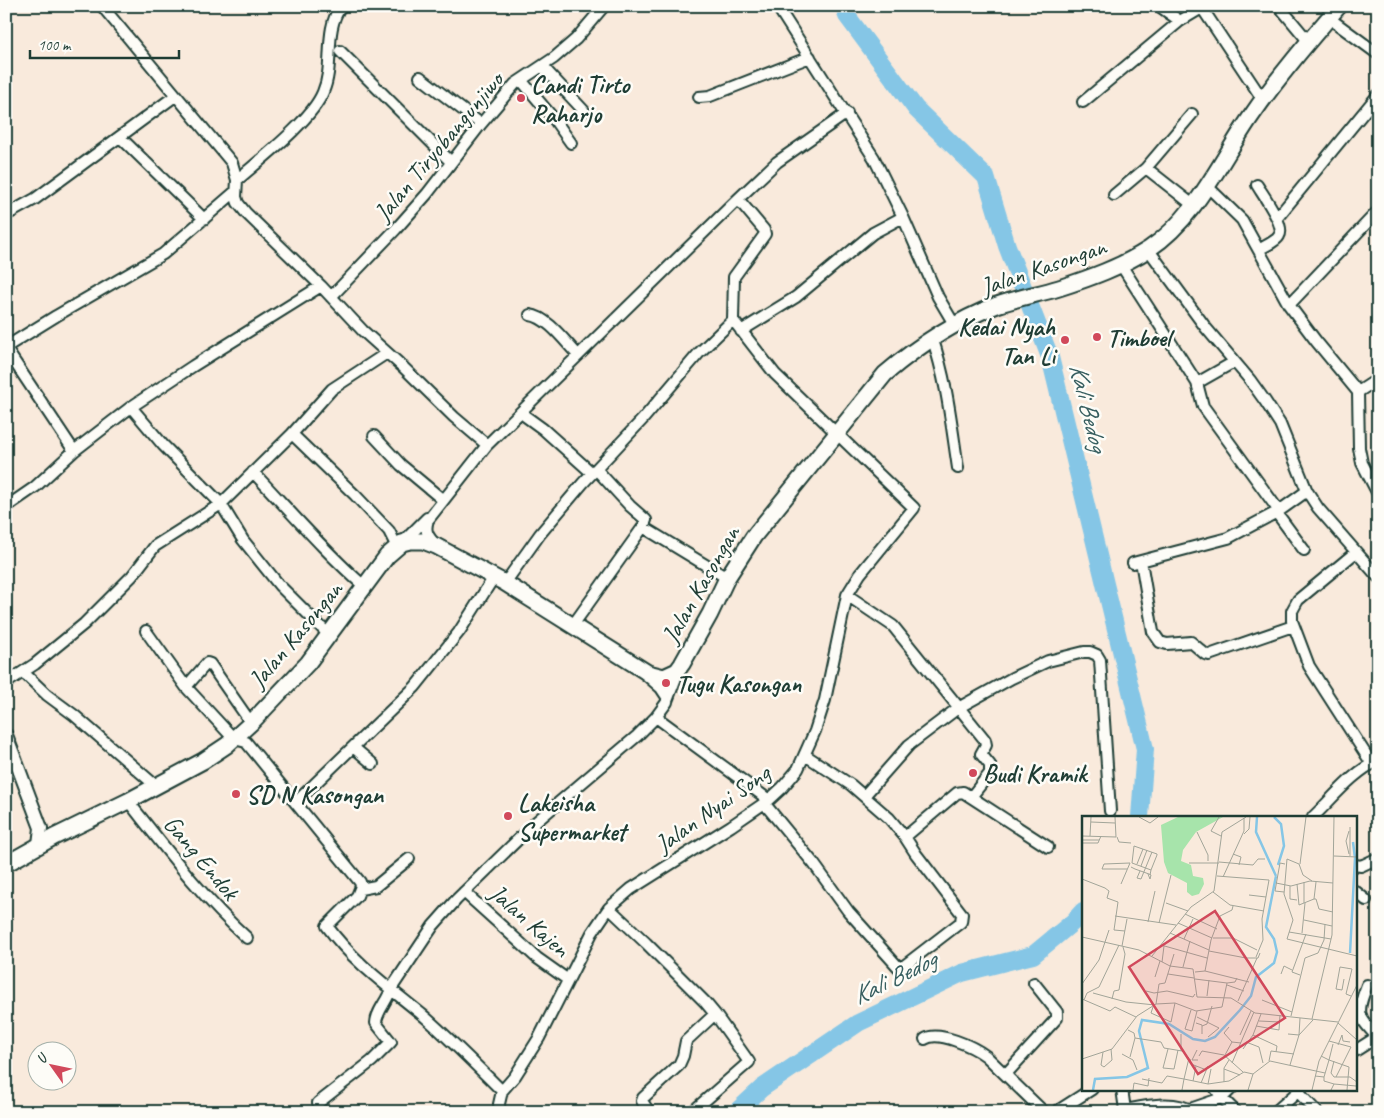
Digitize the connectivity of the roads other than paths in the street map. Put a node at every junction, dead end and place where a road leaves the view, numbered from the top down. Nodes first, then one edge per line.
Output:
1 (102, 6) edge
2 (342, 6) edge
3 (604, 6) edge
4 (777, 6) edge
5 (1159, 6) edge
6 (1279, 6) edge
7 (1339, 6) edge
8 (1204, 7) edge
9 (1329, 18) junction
10 (1180, 21) junction
11 (1309, 42) junction
12 (340, 51) dead end
13 (1378, 54) edge
14 (810, 57) junction
15 (542, 66) junction
16 (420, 78) dead end
17 (522, 80) junction
18 (1378, 95) edge
19 (175, 96) junction
20 (699, 97) dead end
21 (1263, 100) junction
22 (1083, 102) dead end
23 (584, 111) dead end
24 (847, 113) junction
25 (1192, 114) dead end
26 (481, 124) junction
27 (120, 137) junction
28 (571, 143) dead end
29 (451, 162) junction
30 (1146, 168) junction
31 (237, 180) junction
32 (1257, 185) dead end
33 (1208, 186) junction
34 (236, 191) junction
35 (1114, 195) dead end
36 (738, 199) junction
37 (1193, 205) junction
38 (1378, 211) edge
39 (6, 215) edge
40 (903, 217) junction
41 (1277, 218) junction
42 (204, 219) junction
43 (1148, 249) junction
44 (1259, 250) junction
45 (1121, 265) junction
46 (321, 286) junction
47 (331, 297) junction
48 (1290, 305) junction
49 (530, 315) dead end
50 (733, 320) junction
51 (954, 324) junction
52 (741, 331) junction
53 (932, 337) junction
54 (6, 348) edge
55 (387, 353) junction
56 (578, 355) junction
57 (1234, 362) junction
58 (1378, 379) edge
59 (1196, 383) junction
60 (1358, 392) junction
61 (130, 408) junction
62 (521, 413) junction
63 (292, 434) junction
64 (838, 434) junction
65 (374, 436) dead end
66 (487, 445) junction
67 (74, 451) junction
68 (958, 468) dead end
69 (594, 471) junction
70 (253, 472) junction
71 (1307, 491) junction
72 (1378, 494) edge
73 (443, 500) junction
74 (221, 504) junction
75 (6, 507) edge
76 (1278, 511) junction
77 (433, 512) junction
78 (643, 527) junction
79 (400, 545) junction
80 (436, 546) junction
81 (1304, 550) dead end
82 (1356, 552) junction
83 (1378, 577) edge
84 (727, 578) junction
85 (500, 580) junction
86 (365, 587) junction
87 (847, 595) junction
88 (573, 625) junction
89 (1293, 626) junction
90 (146, 631) dead end
91 (329, 636) junction
92 (682, 664) junction
93 (636, 667) junction
94 (23, 672) junction
95 (6, 682) edge
96 (186, 687) junction
97 (666, 702) junction
98 (958, 708) junction
99 (656, 717) junction
100 (251, 723) junction
101 (6, 735) edge
102 (234, 739) junction
103 (353, 747) junction
104 (805, 755) junction
105 (1375, 763) edge
106 (373, 764) dead end
107 (156, 786) junction
108 (864, 796) junction
109 (972, 797) junction
110 (128, 801) junction
111 (766, 801) junction
112 (296, 802) junction
113 (1110, 811) dead end
114 (1314, 816) edge
115 (48, 832) junction
116 (905, 836) junction
117 (1048, 847) dead end
118 (1378, 858) edge
119 (408, 859) dead end
120 (6, 864) edge
121 (1356, 865) edge
122 (360, 889) junction
123 (1356, 891) edge
124 (464, 892) junction
125 (1366, 900) dead end
126 (609, 908) junction
127 (247, 938) dead end
128 (568, 980) junction
129 (1034, 983) dead end
130 (1367, 985) dead end
131 (391, 989) junction
132 (715, 1014) junction
133 (1377, 1037) edge
134 (926, 1038) dead end
135 (1356, 1050) edge
136 (1006, 1074) junction
137 (1090, 1090) edge
138 (1122, 1090) edge
139 (502, 1091) junction
140 (1300, 1091) edge
141 (1219, 1094) edge
142 (318, 1103) dead end
143 (498, 1109) edge
144 (1192, 1110) edge
145 (1124, 1111) edge
146 (649, 1112) edge
147 (692, 1112) edge
148 (1044, 1112) edge
149 (1056, 1112) edge
150 (1236, 1112) edge
151 (1275, 1112) edge
152 (1317, 1112) edge

1 - 19 street
2 - 31 street
3 - 15 street, Jalan Tiryobangunjiwo
4 - 14 street
5 - 10 street
6 - 11 street
7 - 9 main road, Jalan Kasongan
8 - 10 street
8 - 21 street
9 - 11 main road, Jalan Kasongan
9 - 13 street
10 - 22 street
11 - 21 main road, Jalan Kasongan
12 - 29 street
14 - 20 street
14 - 24 street
15 - 17 street, Jalan Tiryobangunjiwo
15 - 23 street
16 - 26 street
17 - 26 street, Jalan Tiryobangunjiwo
17 - 28 street
18 - 41 street
19 - 27 street
19 - 31 street
21 - 33 main road, Jalan Kasongan
24 - 36 street
24 - 40 street
25 - 30 street
26 - 29 street, Jalan Tiryobangunjiwo
27 - 39 street
27 - 42 street
29 - 47 street, Jalan Tiryobangunjiwo
30 - 35 street
30 - 37 street
31 - 34 street
32 - 41 street
33 - 37 main road, Jalan Kasongan
33 - 44 street
34 - 42 street
34 - 46 street
36 - 50 street
36 - 56 street
37 - 43 main road, Jalan Kasongan
38 - 48 street
40 - 51 street
40 - 52 street
41 - 44 street
42 - 54 street
43 - 45 main road, Jalan Kasongan
43 - 57 street
44 - 48 street
45 - 51 main road, Jalan Kasongan
45 - 59 street
46 - 47 street
46 - 61 street
47 - 55 street
48 - 60 street
49 - 56 street
50 - 52 street
50 - 69 street
51 - 53 main road, Jalan Kasongan
52 - 64 street
53 - 64 main road, Jalan Kasongan
53 - 68 street
54 - 67 street
55 - 63 street
55 - 66 street
56 - 62 street
57 - 59 street
57 - 71 street
58 - 60 street
59 - 76 street
60 - 72 street
61 - 67 street
61 - 74 street
62 - 66 street
62 - 69 street
63 - 70 street
63 - 79 street
64 - 84 main road, Jalan Kasongan
64 - 87 street, Jalan Nyai Song
65 - 73 street
66 - 73 street
67 - 75 street
69 - 78 street
69 - 85 street
70 - 74 street
70 - 86 street
71 - 76 street
71 - 82 street
73 - 77 street
74 - 91 street
74 - 94 street
76 - 81 street
76 - 89 street
77 - 79 street
77 - 80 street
78 - 84 street
78 - 88 street
79 - 80 main road, Jalan Kasongan
79 - 86 main road, Jalan Kasongan
80 - 85 main road, Jalan Kasongan
82 - 83 street
82 - 89 street
84 - 92 main road, Jalan Kasongan
85 - 88 main road, Jalan Kasongan
85 - 103 street
86 - 91 main road, Jalan Kasongan
87 - 98 street
87 - 104 street, Jalan Nyai Song
88 - 93 main road, Jalan Kasongan
89 - 105 street
90 - 96 street
91 - 100 main road, Jalan Kasongan
92 - 93 main road, Jalan Kasongan
92 - 97 street
93 - 97 street
94 - 95 street
94 - 107 street
96 - 100 street
96 - 102 street
97 - 99 street
98 - 108 street
98 - 109 street
98 - 113 street
99 - 111 street
99 - 124 street
100 - 102 main road, Jalan Kasongan
101 - 115 street
102 - 107 main road, Jalan Kasongan
102 - 112 street
103 - 106 street
103 - 112 street
104 - 108 street
104 - 111 street, Jalan Nyai Song
105 - 114 street
107 - 110 main road, Jalan Kasongan
108 - 116 street
109 - 116 street
109 - 117 street
110 - 115 main road, Jalan Kasongan
110 - 127 street, Gang Endok
111 - 116 street
111 - 126 street, Jalan Nyai Song
112 - 122 street
115 - 120 main road, Jalan Kasongan
118 - 121 street
119 - 122 street
122 - 131 street
123 - 125 street
124 - 128 street, Jalan Kajen
124 - 131 street
126 - 128 street, Jalan Nyai Song
126 - 132 street
128 - 139 street, Jalan Nyai Song
129 - 136 street
130 - 133 street
131 - 139 street
131 - 142 street
132 - 146 street
132 - 147 street
133 - 135 street
134 - 136 street
136 - 148 street
137 - 149 street
138 - 145 street
139 - 143 street
140 - 151 street
140 - 152 street
141 - 144 street
141 - 150 street
144 - 145 street

